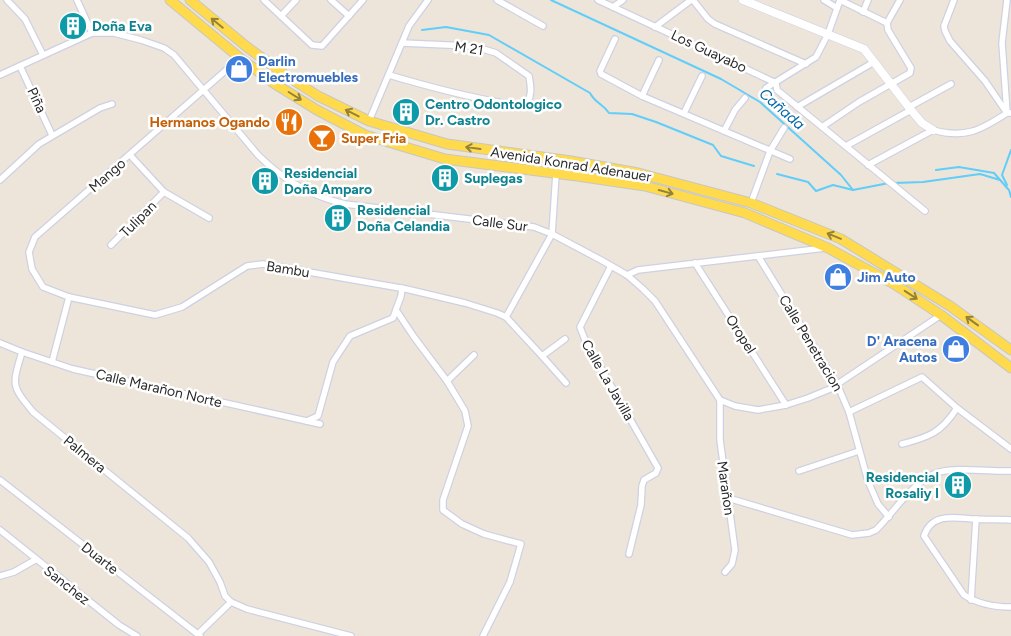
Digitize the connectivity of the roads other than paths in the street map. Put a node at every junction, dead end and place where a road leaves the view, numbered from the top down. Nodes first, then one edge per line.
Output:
1 (7, 0) edge
2 (77, 0) edge
3 (170, 0) edge
4 (190, 0) edge
5 (264, 0) edge
6 (296, 0) edge
7 (331, 0) edge
8 (363, 0) edge
9 (428, 0) edge
10 (497, 0) edge
11 (598, 0) edge
12 (623, 0) edge
13 (692, 0) edge
14 (743, 0) edge
15 (824, 0) edge
16 (840, 0) edge
17 (868, 0) edge
18 (900, 0) edge
19 (954, 0) edge
20 (1007, 0) edge
21 (613, 7) junction
22 (837, 8) junction
23 (863, 12) junction
24 (281, 16) junction
25 (349, 16) junction
26 (887, 24) junction
27 (543, 26) dead end
28 (655, 27) junction
29 (92, 33) junction
30 (828, 34) junction
31 (615, 39) dead end
32 (402, 43) junction
33 (43, 55) junction
34 (240, 58) junction
35 (659, 60) dead end
36 (874, 62) junction
37 (806, 64) junction
38 (20, 66) junction
39 (0, 75) edge
40 (389, 75) junction
41 (702, 76) dead end
42 (776, 82) junction
43 (890, 84) junction
44 (951, 84) dead end
45 (766, 88) dead end
46 (204, 90) junction
47 (642, 96) junction
48 (746, 98) dead end
49 (112, 104) dead end
50 (797, 107) junction
51 (910, 109) junction
52 (684, 113) junction
53 (1009, 113) edge
54 (369, 122) junction
55 (822, 127) junction
56 (784, 128) dead end
57 (933, 130) junction
58 (724, 131) junction
59 (52, 136) junction
60 (447, 144) junction
61 (846, 146) junction
62 (770, 151) junction
63 (130, 155) junction
64 (445, 159) junction
65 (790, 159) dead end
66 (868, 165) junction
67 (556, 174) junction
68 (0, 180) edge
69 (164, 192) junction
70 (751, 204) junction
71 (924, 211) dead end
72 (209, 218) dead end
73 (552, 234) junction
74 (111, 245) dead end
75 (828, 248) junction
76 (758, 256) junction
77 (695, 263) junction
78 (611, 266) junction
79 (32, 270) joint
80 (628, 275) junction
81 (402, 288) junction
82 (69, 297) junction
83 (396, 310) junction
84 (941, 315) junction
85 (506, 317) junction
86 (565, 339) dead end
87 (0, 343) edge
88 (1011, 350) edge
89 (22, 352) junction
90 (474, 355) dead end
91 (542, 356) junction
92 (52, 362) junction
93 (1011, 368) edge
94 (447, 381) junction
95 (566, 383) dead end
96 (837, 384) junction
97 (720, 400) junction
98 (786, 406) junction
99 (957, 408) junction
100 (850, 412) junction
101 (307, 421) junction
102 (320, 424) dead end
103 (902, 444) dead end
104 (1011, 450) edge
105 (859, 451) junction
106 (799, 471) dead end
107 (1011, 471) edge
108 (0, 480) edge
109 (728, 498) junction
110 (889, 517) junction
111 (976, 519) junction
112 (1011, 520) edge
113 (0, 530) edge
114 (629, 554) dead end
115 (35, 560) junction
116 (726, 572) dead end
117 (0, 576) edge
118 (970, 600) junction
119 (231, 602) junction
120 (1011, 607) edge
121 (199, 635) edge
122 (136, 636) edge
123 (351, 636) edge
124 (482, 636) edge

1 - 33 street
2 - 29 street
3 - 34 main road, Avenida Konrad Adenauer
54 -> 4 main road, Avenida Konrad Adenauer
5 - 24 street
6 - 24 street
7 - 25 street
8 - 25 street
9 - 32 street
10 - 27 street
11 - 21 street, Los Guayabo
12 - 21 street
13 - 28 street
13 - 37 street
14 - 30 street
15 - 22 street
16 - 22 street
16 - 23 street
17 - 23 street
18 - 26 street
19 - 53 street
20 - 53 street
21 - 28 street, Los Guayabo
22 - 30 street
23 - 26 street
24 - 25 street
26 - 43 street
28 - 42 street, Los Guayabo
29 - 33 street
29 - 46 street, Calle Sur
30 - 36 street
30 - 37 street
31 - 47 street
32 - 40 street
32 - 40 street, M 21
33 - 38 street
34 - 46 street, Mango
34 -> 64 main road, Avenida Konrad Adenauer
35 - 47 street
36 - 43 street
36 - 50 street
37 - 42 street
38 - 39 street
38 - 59 street, Piña
40 - 54 street
41 - 52 street
42 - 45 street
42 - 50 street, Los Guayabo
43 - 51 street
43 - 55 street
44 - 51 street
46 - 63 street, Mango
46 - 73 street, Calle Sur
47 - 52 street
48 - 58 street
49 - 59 street
50 - 55 street, Los Guayabo
51 - 57 street
51 - 61 street
52 - 58 street
53 - 57 street
54 - 60 main road, Avenida Konrad Adenauer
55 - 61 street, Los Guayabo
56 - 62 street
57 - 66 street
58 - 62 street
59 - 68 street
60 - 64 main road
70 -> 60 main road, Avenida Konrad Adenauer
61 - 66 street, Los Guayabo
62 - 65 street
62 - 70 street
63 - 69 street
63 - 79 street, Mango
64 - 67 main road, Avenida Konrad Adenauer
66 - 71 street, Los Guayabo
67 - 73 street
67 -> 75 main road, Avenida Konrad Adenauer
69 - 72 street
69 - 74 street, Tulipan
88 -> 70 main road, Avenida Konrad Adenauer
73 - 78 street, Calle Sur
73 - 85 street
75 - 76 street
75 -> 84 main road, Avenida Konrad Adenauer
76 - 77 street
76 - 96 street, Calle Penetracion
77 - 80 street
77 - 98 street, Oropel
78 - 80 street, Calle Sur
78 - 114 street, Calle La Javilla
79 - 82 street, Bambu
80 - 97 street, Calle Sur
81 - 82 street, Bambu
81 - 83 street
81 - 85 street, Bambu
82 - 92 street
83 - 94 street
83 - 101 street
84 - 93 main road, Avenida Konrad Adenauer
84 - 96 street
85 - 91 street
86 - 91 street
87 - 89 street, Calle Marañon Norte
89 - 92 street, Calle Marañon Norte
89 - 119 street, Palmera
90 - 94 street
91 - 95 street
92 - 101 street, Calle Marañon Norte
94 - 124 street
96 - 98 street
96 - 100 street, Calle Penetracion
97 - 98 street
97 - 109 street, Marañon
99 - 100 street
99 - 103 street
99 - 104 street
100 - 105 street, Calle Penetracion
101 - 102 street, Calle Marañon Norte
105 - 106 street
105 - 110 street, Calle Penetracion
107 - 110 street
108 - 121 street, Duarte
109 - 110 street
109 - 116 street, Marañon
111 - 112 street
111 - 118 street
111 - 118 street
113 - 115 street, Sanchez
115 - 117 street
115 - 122 street, Sanchez
118 - 120 street
119 - 121 street
119 - 123 street

